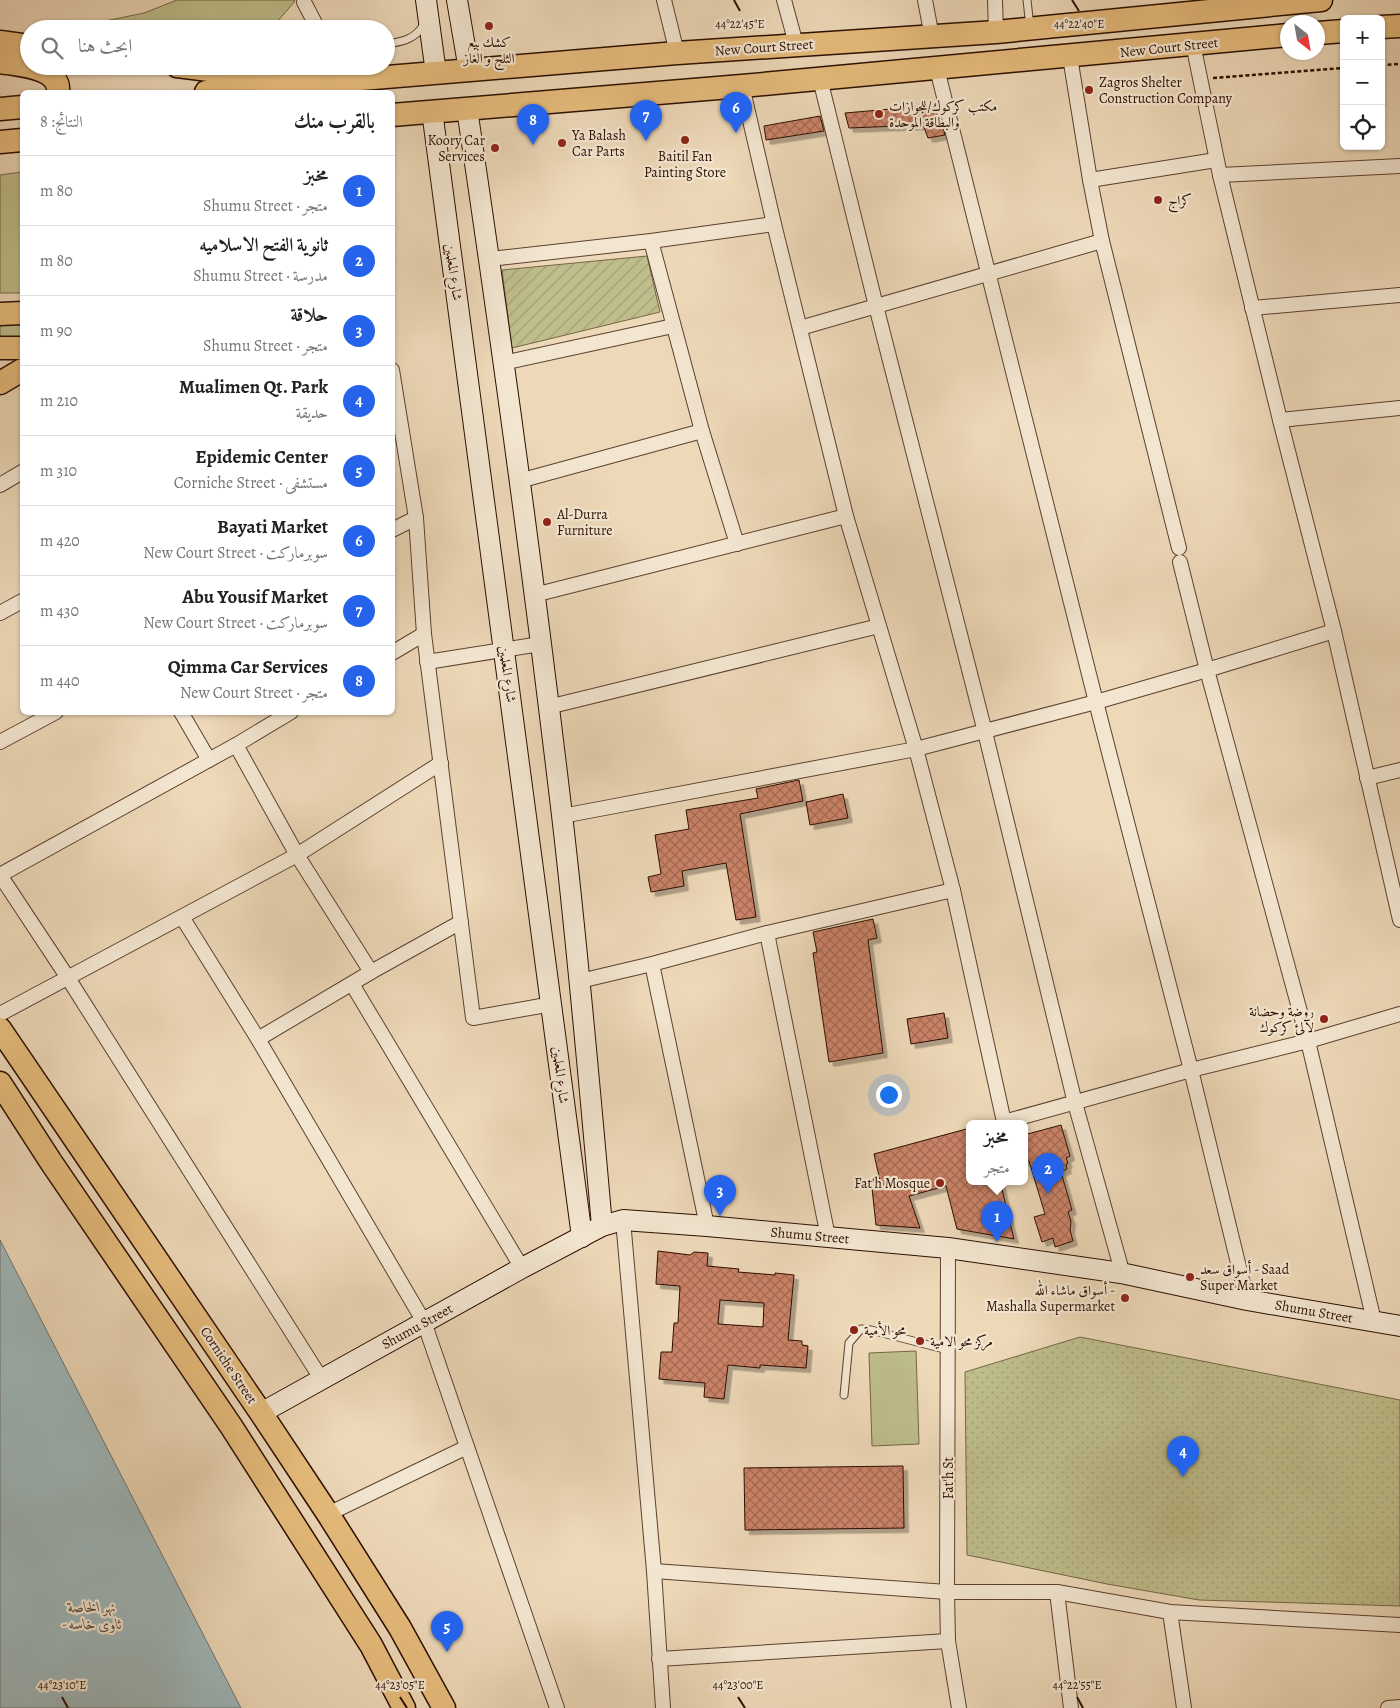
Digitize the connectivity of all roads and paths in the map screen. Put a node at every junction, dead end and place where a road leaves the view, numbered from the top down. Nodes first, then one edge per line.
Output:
1 (457, 0) edge
2 (664, 0) edge
3 (784, 0) edge
4 (925, 0) edge
5 (996, 0) edge
6 (1028, 0) edge
7 (1314, 0) edge
8 (304, 1) edge
9 (427, 7) edge
10 (305, 20) edge
11 (314, 20) edge
12 (1400, 26) edge
13 (1385, 27) edge
14 (1030, 28) junction
15 (1340, 30) edge
16 (996, 32) junction
17 (1325, 32) edge
18 (932, 37) junction
19 (1280, 37) edge
20 (0, 42) edge
21 (395, 42) edge
22 (796, 44) junction
23 (1194, 44) junction
24 (20, 45) edge
25 (677, 53) junction
26 (1070, 56) junction
27 (0, 62) edge
28 (1400, 64) edge
29 (20, 65) edge
30 (1385, 65) edge
31 (1340, 68) edge
32 (937, 69) junction
33 (469, 70) junction
34 (395, 72) edge
35 (436, 73) junction
36 (50, 75) edge
37 (253, 75) edge
38 (349, 75) edge
39 (820, 79) junction
40 (1200, 79) junction
41 (318, 84) junction
42 (742, 86) junction
43 (58, 90) edge
44 (234, 90) edge
45 (20, 107) edge
46 (0, 109) edge
47 (468, 109) junction
48 (432, 111) junction
49 (395, 115) edge
50 (20, 140) edge
51 (0, 142) edge
52 (1216, 160) junction
53 (1400, 166) edge
54 (1220, 175) junction
55 (1090, 180) junction
56 (774, 224) junction
57 (651, 241) junction
58 (1102, 241) junction
59 (490, 260) junction
60 (989, 273) junction
61 (1400, 296) edge
62 (876, 306) junction
63 (1252, 308) junction
64 (0, 314) edge
65 (20, 314) edge
66 (673, 326) junction
67 (800, 328) junction
68 (0, 348) edge
69 (20, 348) edge
70 (503, 364) junction
71 (20, 371) edge
72 (0, 383) edge
73 (395, 388) edge
74 (1400, 408) edge
75 (1280, 420) junction
76 (702, 431) junction
77 (20, 473) edge
78 (519, 481) junction
79 (0, 484) edge
80 (846, 516) junction
81 (416, 518) junction
82 (395, 528) edge
83 (737, 544) junction
84 (1179, 548) dead end
85 (1180, 562) dead end
86 (534, 595) junction
87 (20, 602) edge
88 (0, 613) edge
89 (879, 626) junction
90 (1334, 630) junction
91 (424, 634) junction
92 (540, 644) junction
93 (504, 649) junction
94 (395, 651) edge
95 (427, 662) junction
96 (1207, 670) junction
97 (1096, 702) junction
98 (548, 707) junction
99 (50, 715) edge
100 (183, 715) edge
101 (286, 715) edge
102 (985, 732) junction
103 (0, 742) edge
104 (236, 745) junction
105 (916, 749) junction
106 (209, 760) junction
107 (441, 763) junction
108 (1400, 770) edge
109 (1367, 778) junction
110 (562, 816) junction
111 (297, 855) junction
112 (952, 890) junction
113 (1396, 890) edge
114 (182, 918) junction
115 (1400, 920) edge
116 (461, 922) junction
117 (768, 933) junction
118 (652, 964) junction
119 (372, 972) junction
120 (68, 978) junction
121 (580, 981) junction
122 (352, 984) junction
123 (552, 1004) junction
124 (0, 1014) edge
125 (1400, 1014) edge
126 (0, 1029) edge
127 (258, 1039) junction
128 (1308, 1041) junction
129 (1191, 1070) junction
130 (0, 1084) edge
131 (1074, 1103) junction
132 (1004, 1120) edge
133 (1011, 1120) edge
134 (78, 1143) junction
135 (51, 1162) junction
136 (102, 1177) junction
137 (74, 1196) junction
138 (623, 1220) junction
139 (602, 1226) junction
140 (707, 1226) junction
141 (582, 1237) junction
142 (828, 1237) junction
143 (948, 1248) junction
144 (522, 1268) junction
145 (1121, 1273) junction
146 (1247, 1300) junction
147 (1374, 1321) junction
148 (424, 1322) junction
149 (1400, 1326) edge
150 (948, 1350) junction
151 (322, 1380) junction
152 (844, 1395) dead end
153 (261, 1413) junction
154 (467, 1447) junction
155 (328, 1514) junction
156 (654, 1571) junction
157 (947, 1592) junction
158 (1057, 1592) junction
159 (1170, 1612) junction
160 (1400, 1625) edge
161 (948, 1641) junction
162 (659, 1659) junction
163 (1400, 1707) edge
164 (404, 1708) edge
165 (444, 1708) edge
166 (557, 1708) edge
167 (664, 1708) edge
168 (959, 1708) edge
169 (1071, 1708) edge
170 (1184, 1708) edge
171 (1388, 1708) edge

1 - 33 street
2 - 25 street
3 - 22 street
4 - 18 street
5 - 16 street
6 - 14 lane
7 - 14 main road, New Court Street
8 - 10 street
8 - 11 street
9 - 21 lane
9 - 35 street
12 - 13 main road
14 - 16 main road, New Court Street
15 - 17 main road
16 - 18 main road, New Court Street
18 - 22 main road, New Court Street
19 - 23 main road, New Court Street
20 - 24 main road
22 - 25 main road, New Court Street
23 - 26 main road, New Court Street
23 - 40 street
25 - 33 main road, New Court Street
26 - 32 main road, New Court Street
26 - 55 street
27 - 29 main road
28 - 30 path
31 - 40 path
32 - 39 main road, New Court Street
32 - 60 street
33 - 35 main road, New Court Street
34 - 35 main road, New Court Street
36 - 43 main road
37 - 41 main road
38 - 41 main road, New Court Street
39 - 42 main road, New Court Street
39 - 62 street
40 - 52 street
41 - 44 main road, New Court Street
42 - 47 main road, New Court Street
42 - 56 street
45 - 46 main road
47 - 48 main road, New Court Street
47 - 59 street, شارع المعلمين
48 - 49 main road, New Court Street
48 - 93 street, شارع المعلمين
50 - 51 main road
52 - 54 street
52 - 55 street
53 - 54 street
54 - 63 street
55 - 58 street
56 - 57 street
56 - 67 street
57 - 59 street
57 - 66 street
58 - 60 street
58 - 84 street
59 - 70 street, شارع المعلمين
60 - 62 street
60 - 97 street
61 - 63 street
62 - 67 street
62 - 102 street
63 - 75 street
64 - 65 main road
66 - 70 street
66 - 76 street
67 - 80 street
68 - 69 main road
70 - 78 street, شارع المعلمين
71 - 72 main road
73 - 81 street
74 - 75 street
75 - 90 street
76 - 78 street
76 - 83 street
77 - 79 street
78 - 86 street, شارع المعلمين
80 - 83 street
80 - 89 street
81 - 82 street
81 - 91 street
83 - 86 street
85 - 96 street
86 - 92 street, شارع المعلمين
87 - 88 street
89 - 98 street
89 - 105 street
90 - 96 street
90 - 109 street
91 - 94 street
91 - 95 street
92 - 93 street
92 - 98 street, شارع المعلمين
93 - 95 street
93 - 123 street, شارع المعلمين
95 - 107 street
96 - 97 street
96 - 128 street
97 - 102 street
97 - 129 street
98 - 110 street, شارع المعلمين
99 - 103 street
100 - 106 street
101 - 104 street
102 - 105 street
102 - 131 street
104 - 106 street
104 - 111 street
105 - 110 street
105 - 112 street
106 - 120 street
107 - 111 street
107 - 116 street
108 - 109 street
109 - 113 street
110 - 121 street, شارع المعلمين
111 - 114 street
111 - 119 street
112 - 117 street
112 - 132 street
113 - 115 street
114 - 120 street
114 - 127 street
116 - 119 street
116 - 123 street
117 - 118 street
117 - 142 street
118 - 121 street
118 - 140 street
119 - 122 street
120 - 124 street
120 - 151 street
121 - 139 street, شارع المعلمين
122 - 127 street
122 - 144 street
123 - 141 street, شارع المعلمين
125 - 128 street
126 - 134 main road, Corniche Street
127 - 148 street
128 - 129 street
128 - 147 street
129 - 131 street
129 - 146 street
130 - 135 main road
131 - 133 street
131 - 145 street
134 - 135 main road
134 - 136 main road, Corniche Street
135 - 137 main road
136 - 137 main road
136 - 153 main road, Corniche Street
137 - 164 main road
138 - 139 street, Shumu Street
138 - 140 street, Shumu Street
138 - 156 street
139 - 141 street, Shumu Street
140 - 142 street, Shumu Street
141 - 144 street, Shumu Street
142 - 143 street, Shumu Street
143 - 145 street, Shumu Street
143 - 150 street, Fat'h St
144 - 148 street, Shumu Street
145 - 146 street, Shumu Street
146 - 147 street, Shumu Street
147 - 149 street, Shumu Street
148 - 151 street, Shumu Street
148 - 154 street
150 - 152 lane
150 - 157 street, Fat'h St
151 - 153 street, Shumu Street
153 - 155 main road, Corniche Street
154 - 155 street
154 - 166 street
155 - 165 main road, Corniche Street
156 - 157 street
156 - 162 street
157 - 158 street
157 - 161 street, Fat'h St
158 - 159 street
158 - 169 street
159 - 160 street
159 - 170 street
161 - 162 street
161 - 168 street, Fat'h St
162 - 167 street
163 - 171 street

